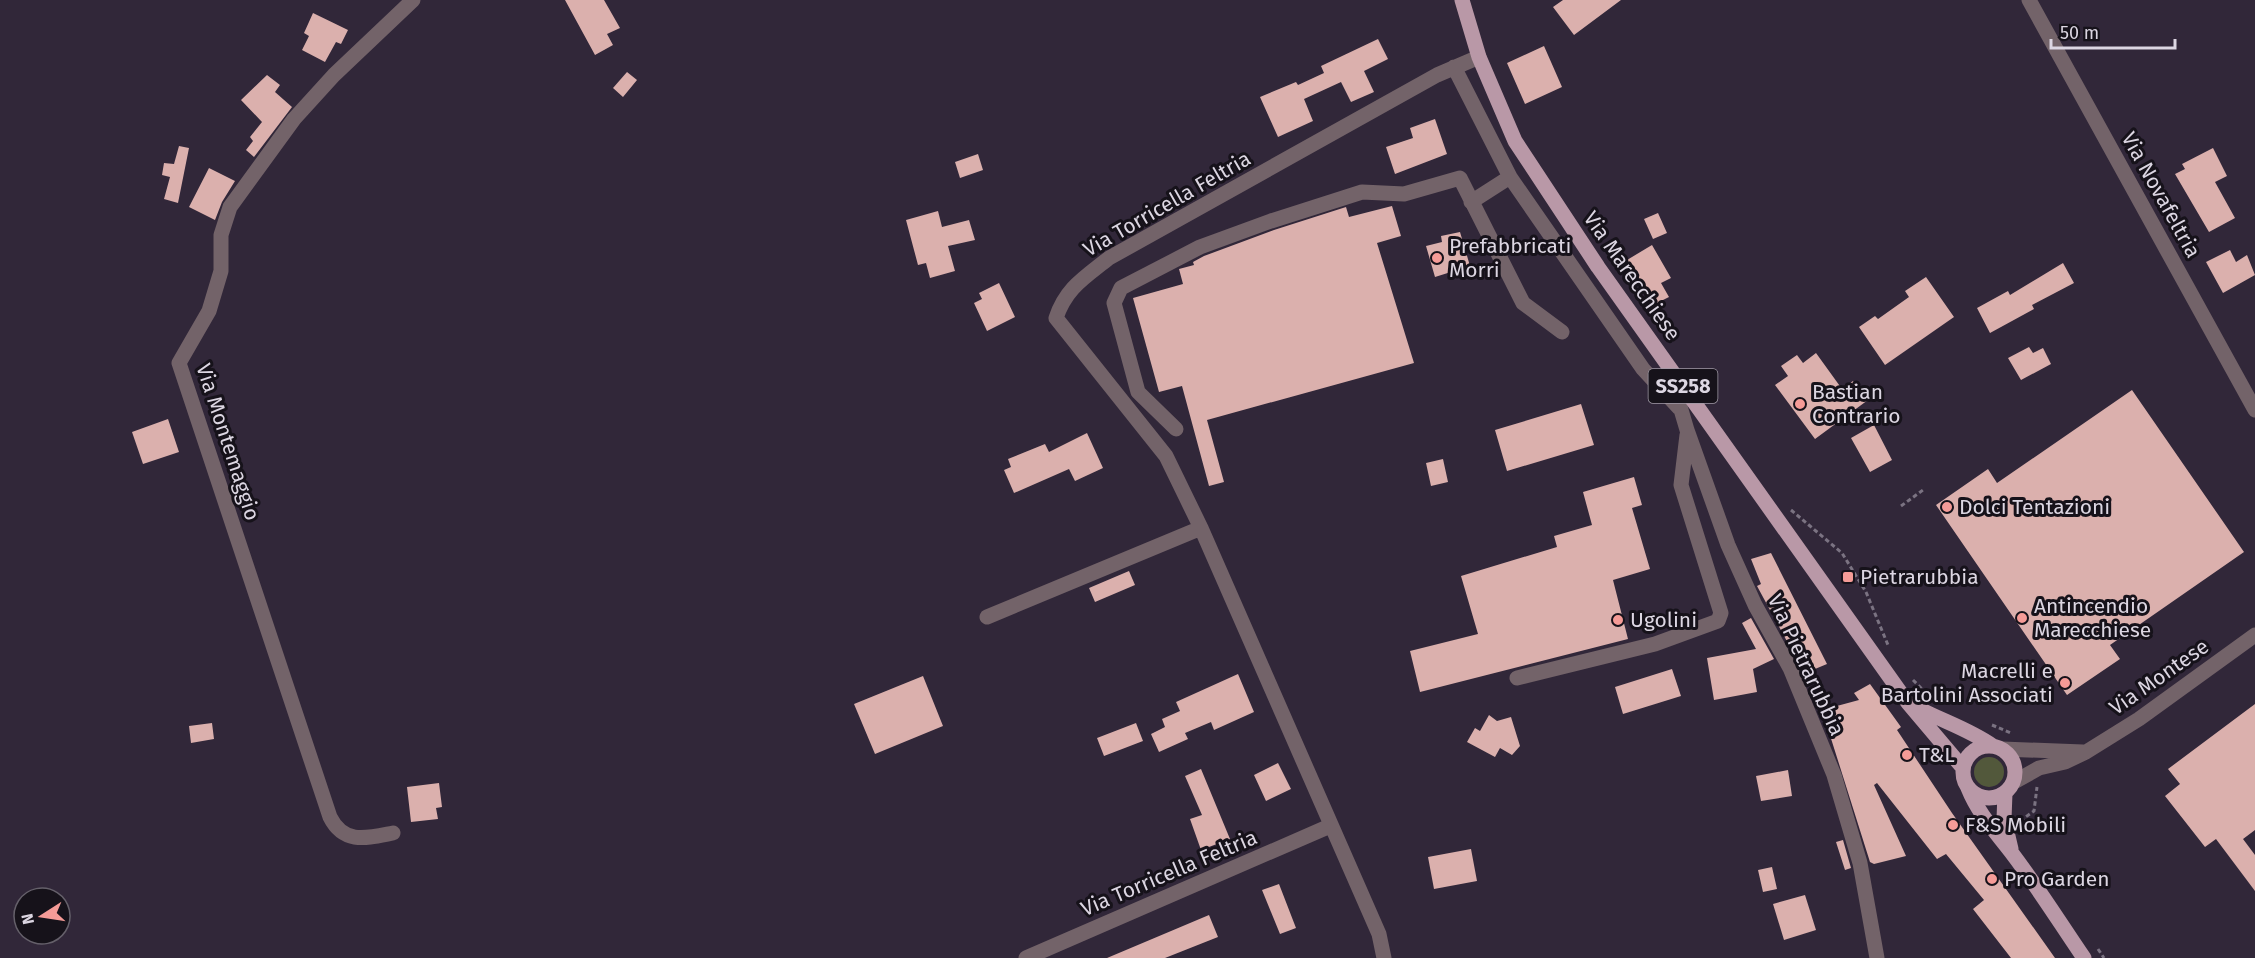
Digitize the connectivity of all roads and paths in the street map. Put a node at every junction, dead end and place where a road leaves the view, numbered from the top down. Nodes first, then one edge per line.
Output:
1 (413, 0) edge
2 (1462, 0) edge
3 (2030, 0) edge
4 (1479, 57) junction
5 (1454, 67) junction
6 (1510, 177) junction
7 (1471, 202) junction
8 (1562, 332) dead end
9 (1668, 366) junction
10 (2255, 410) edge
11 (1682, 411) junction
12 (1176, 429) dead end
13 (1687, 430) junction
14 (1923, 490) dead end
15 (1901, 506) dead end
16 (1791, 509) dead end
17 (1201, 528) junction
18 (987, 616) dead end
19 (2255, 635) edge
20 (1891, 651) dead end
21 (1910, 677) dead end
22 (1517, 678) dead end
23 (1933, 699) dead end
24 (1908, 703) junction
25 (1982, 721) dead end
26 (2018, 735) dead end
27 (1998, 747) junction
28 (2086, 752) junction
29 (1963, 768) junction
30 (2039, 768) junction
31 (1968, 788) junction
32 (2009, 788) junction
33 (1330, 826) junction
34 (2017, 827) dead end
35 (393, 833) dead end
36 (2011, 852) junction
37 (2098, 949) dead end
38 (1026, 958) edge
39 (1384, 958) edge
40 (1877, 958) edge
41 (2085, 958) edge
42 (2104, 958) edge

1 - 35 street, Via Montemaggio
2 - 4 main road, Via Marecchiese / SS258
3 - 10 street, Via Novafeltria
4 - 5 street, Via Torricella Feltria
4 - 9 main road, Via Marecchiese / SS258
5 - 6 street
5 - 17 street, Via Torricella Feltria
6 - 7 street
6 - 11 street
7 - 8 street
7 - 12 street
9 - 11 street, Via Pietrarubbia
9 - 24 main road, Via Marecchiese / SS258
11 - 13 street, Via Pietrarubbia
13 - 22 street, Via Pietrarubbia
13 - 40 street, Via Pietrarubbia
14 - 15 path
16 - 20 path
17 - 18 street
17 - 33 street, Via Torricella Feltria
19 - 28 street, Via Montese
21 - 23 path
24 - 27 main road, Via Marecchiese / SS258
24 - 29 main road, Via Marecchiese / SS258
25 - 26 path
27 - 28 street
27 - 29 main road
27 - 32 main road, Via Marecchiese / SS258
28 - 30 street, Via Montese
29 - 31 main road, Via Marecchiese / SS258
30 - 32 street, Via Montese
30 - 34 path
31 - 32 main road
31 - 36 main road, Via Marecchiese / SS258
32 - 36 main road, Via Marecchiese / SS258
33 - 38 street, Via Torricella Feltria
33 - 39 street, Via Torricella Feltria
36 - 41 main road, Via Marecchiese / SS258
37 - 42 path

